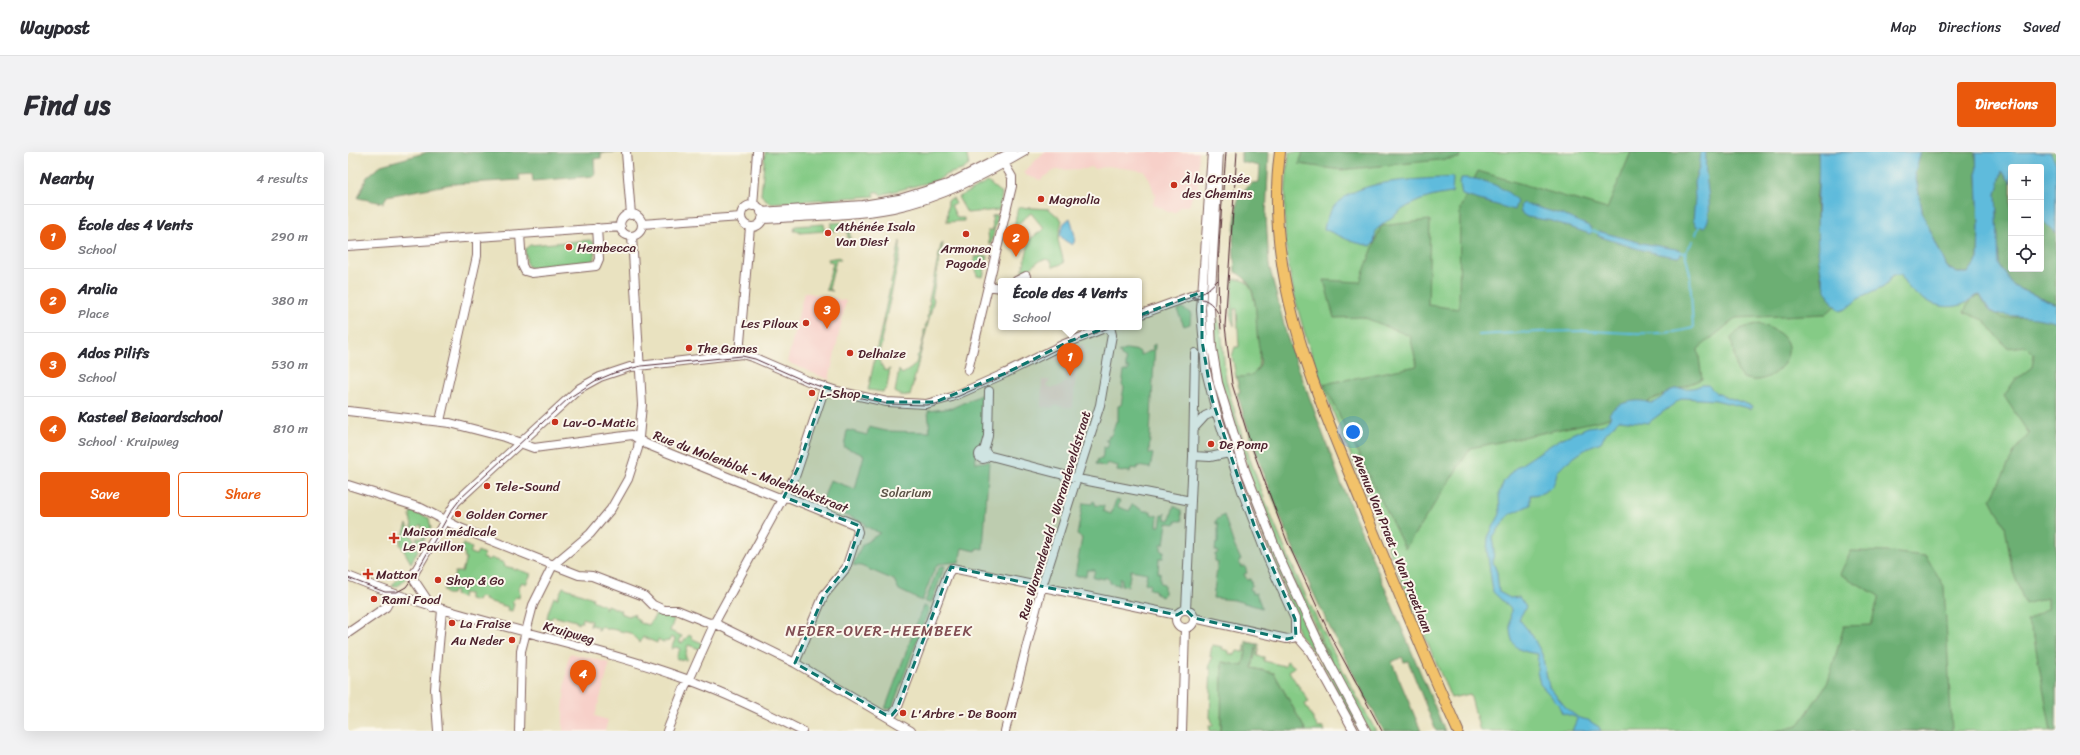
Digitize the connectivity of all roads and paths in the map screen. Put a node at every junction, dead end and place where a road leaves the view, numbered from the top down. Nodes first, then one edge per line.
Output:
1 (626, 152) edge
2 (757, 152) edge
3 (1012, 152) edge
4 (1024, 152) edge
5 (1212, 152) edge
6 (1219, 152) edge
7 (1280, 152) edge
8 (1002, 161) junction
9 (753, 206) junction
10 (631, 214) junction
11 (762, 215) junction
12 (741, 217) junction
13 (642, 224) junction
14 (620, 227) junction
15 (750, 227) junction
16 (597, 228) junction
17 (520, 234) junction
18 (632, 236) junction
19 (477, 237) junction
20 (348, 246) edge
21 (1026, 276) dead end
22 (1022, 278) edge
23 (988, 286) junction
24 (998, 288) edge
25 (1202, 292) junction
26 (1142, 314) edge
27 (1100, 330) edge
28 (1109, 330) edge
29 (1195, 353) dead end
30 (739, 354) junction
31 (640, 365) junction
32 (968, 370) dead end
33 (825, 387) junction
34 (989, 391) dead end
35 (348, 411) edge
36 (1216, 411) junction
37 (440, 422) junction
38 (1194, 428) junction
39 (640, 439) junction
40 (519, 443) junction
41 (1229, 453) junction
42 (1193, 456) junction
43 (1077, 478) junction
44 (348, 486) edge
45 (784, 497) junction
46 (1191, 501) junction
47 (444, 519) junction
48 (553, 565) junction
49 (348, 576) edge
50 (1043, 586) junction
51 (393, 594) junction
52 (432, 607) junction
53 (442, 610) junction
54 (1186, 610) junction
55 (1177, 615) junction
56 (1194, 618) junction
57 (716, 622) junction
58 (1185, 628) junction
59 (525, 632) junction
60 (348, 633) edge
61 (1296, 637) junction
62 (795, 663) junction
63 (689, 680) junction
64 (886, 715) junction
65 (438, 731) edge
66 (519, 731) edge
67 (667, 731) edge
68 (802, 731) edge
69 (911, 731) edge
70 (1005, 731) edge
71 (1182, 731) edge
72 (1354, 731) edge
73 (1366, 731) edge
74 (1458, 731) edge

1 - 10 street
2 - 9 street
3 - 8 street
4 - 8 street
5 - 25 street
6 - 73 street
7 - 74 main road, Avenue Van Praet - Van Praetlaan
8 - 11 street
8 - 23 street
9 - 11 street
9 - 12 street
10 - 13 street
10 - 14 street
11 - 15 street
12 - 13 street
12 - 15 street
13 - 18 street
14 - 16 street
14 - 18 street
15 - 30 street
16 - 17 street
16 - 17 street
17 - 19 street
18 - 31 street
19 - 20 street
19 - 37 street
21 - 22 street
23 - 24 street
23 - 32 street
25 - 26 street
25 - 36 street
27 - 33 street
28 - 43 street, Rue Warandeveld - Warandeveldstraat
29 - 38 street
30 - 31 street
30 - 33 street
31 - 39 street
31 - 40 street
33 - 45 street
34 - 43 street
35 - 37 street, Rue du Molenblok - Molenblokstraat
36 - 38 street
36 - 41 street
37 - 40 street, Rue du Molenblok - Molenblokstraat
38 - 42 street
39 - 40 street, Rue du Molenblok - Molenblokstraat
39 - 45 street, Rue du Molenblok - Molenblokstraat
39 - 48 street
40 - 47 street
41 - 42 street
41 - 61 street
42 - 46 street
43 - 46 street
43 - 50 street, Rue Warandeveld - Warandeveldstraat
44 - 47 street
45 - 57 street
45 - 62 street, Rue du Molenblok - Molenblokstraat
46 - 54 street
47 - 48 street
47 - 52 street
48 - 57 street
48 - 59 street
49 - 51 street, Kruipweg
50 - 55 street
50 - 64 street
50 - 70 street, Rue Warandeveld - Warandeveldstraat
51 - 52 street, Kruipweg
51 - 60 street
52 - 53 street, Kruipweg
53 - 59 street, Kruipweg
53 - 65 street
54 - 55 street
54 - 56 street
55 - 58 street
56 - 58 street
56 - 61 street
57 - 62 street
57 - 63 street
58 - 71 street
59 - 63 street, Kruipweg
59 - 66 street
61 - 72 street
62 - 64 street
63 - 67 street
63 - 68 street, Kruipweg
64 - 69 street

